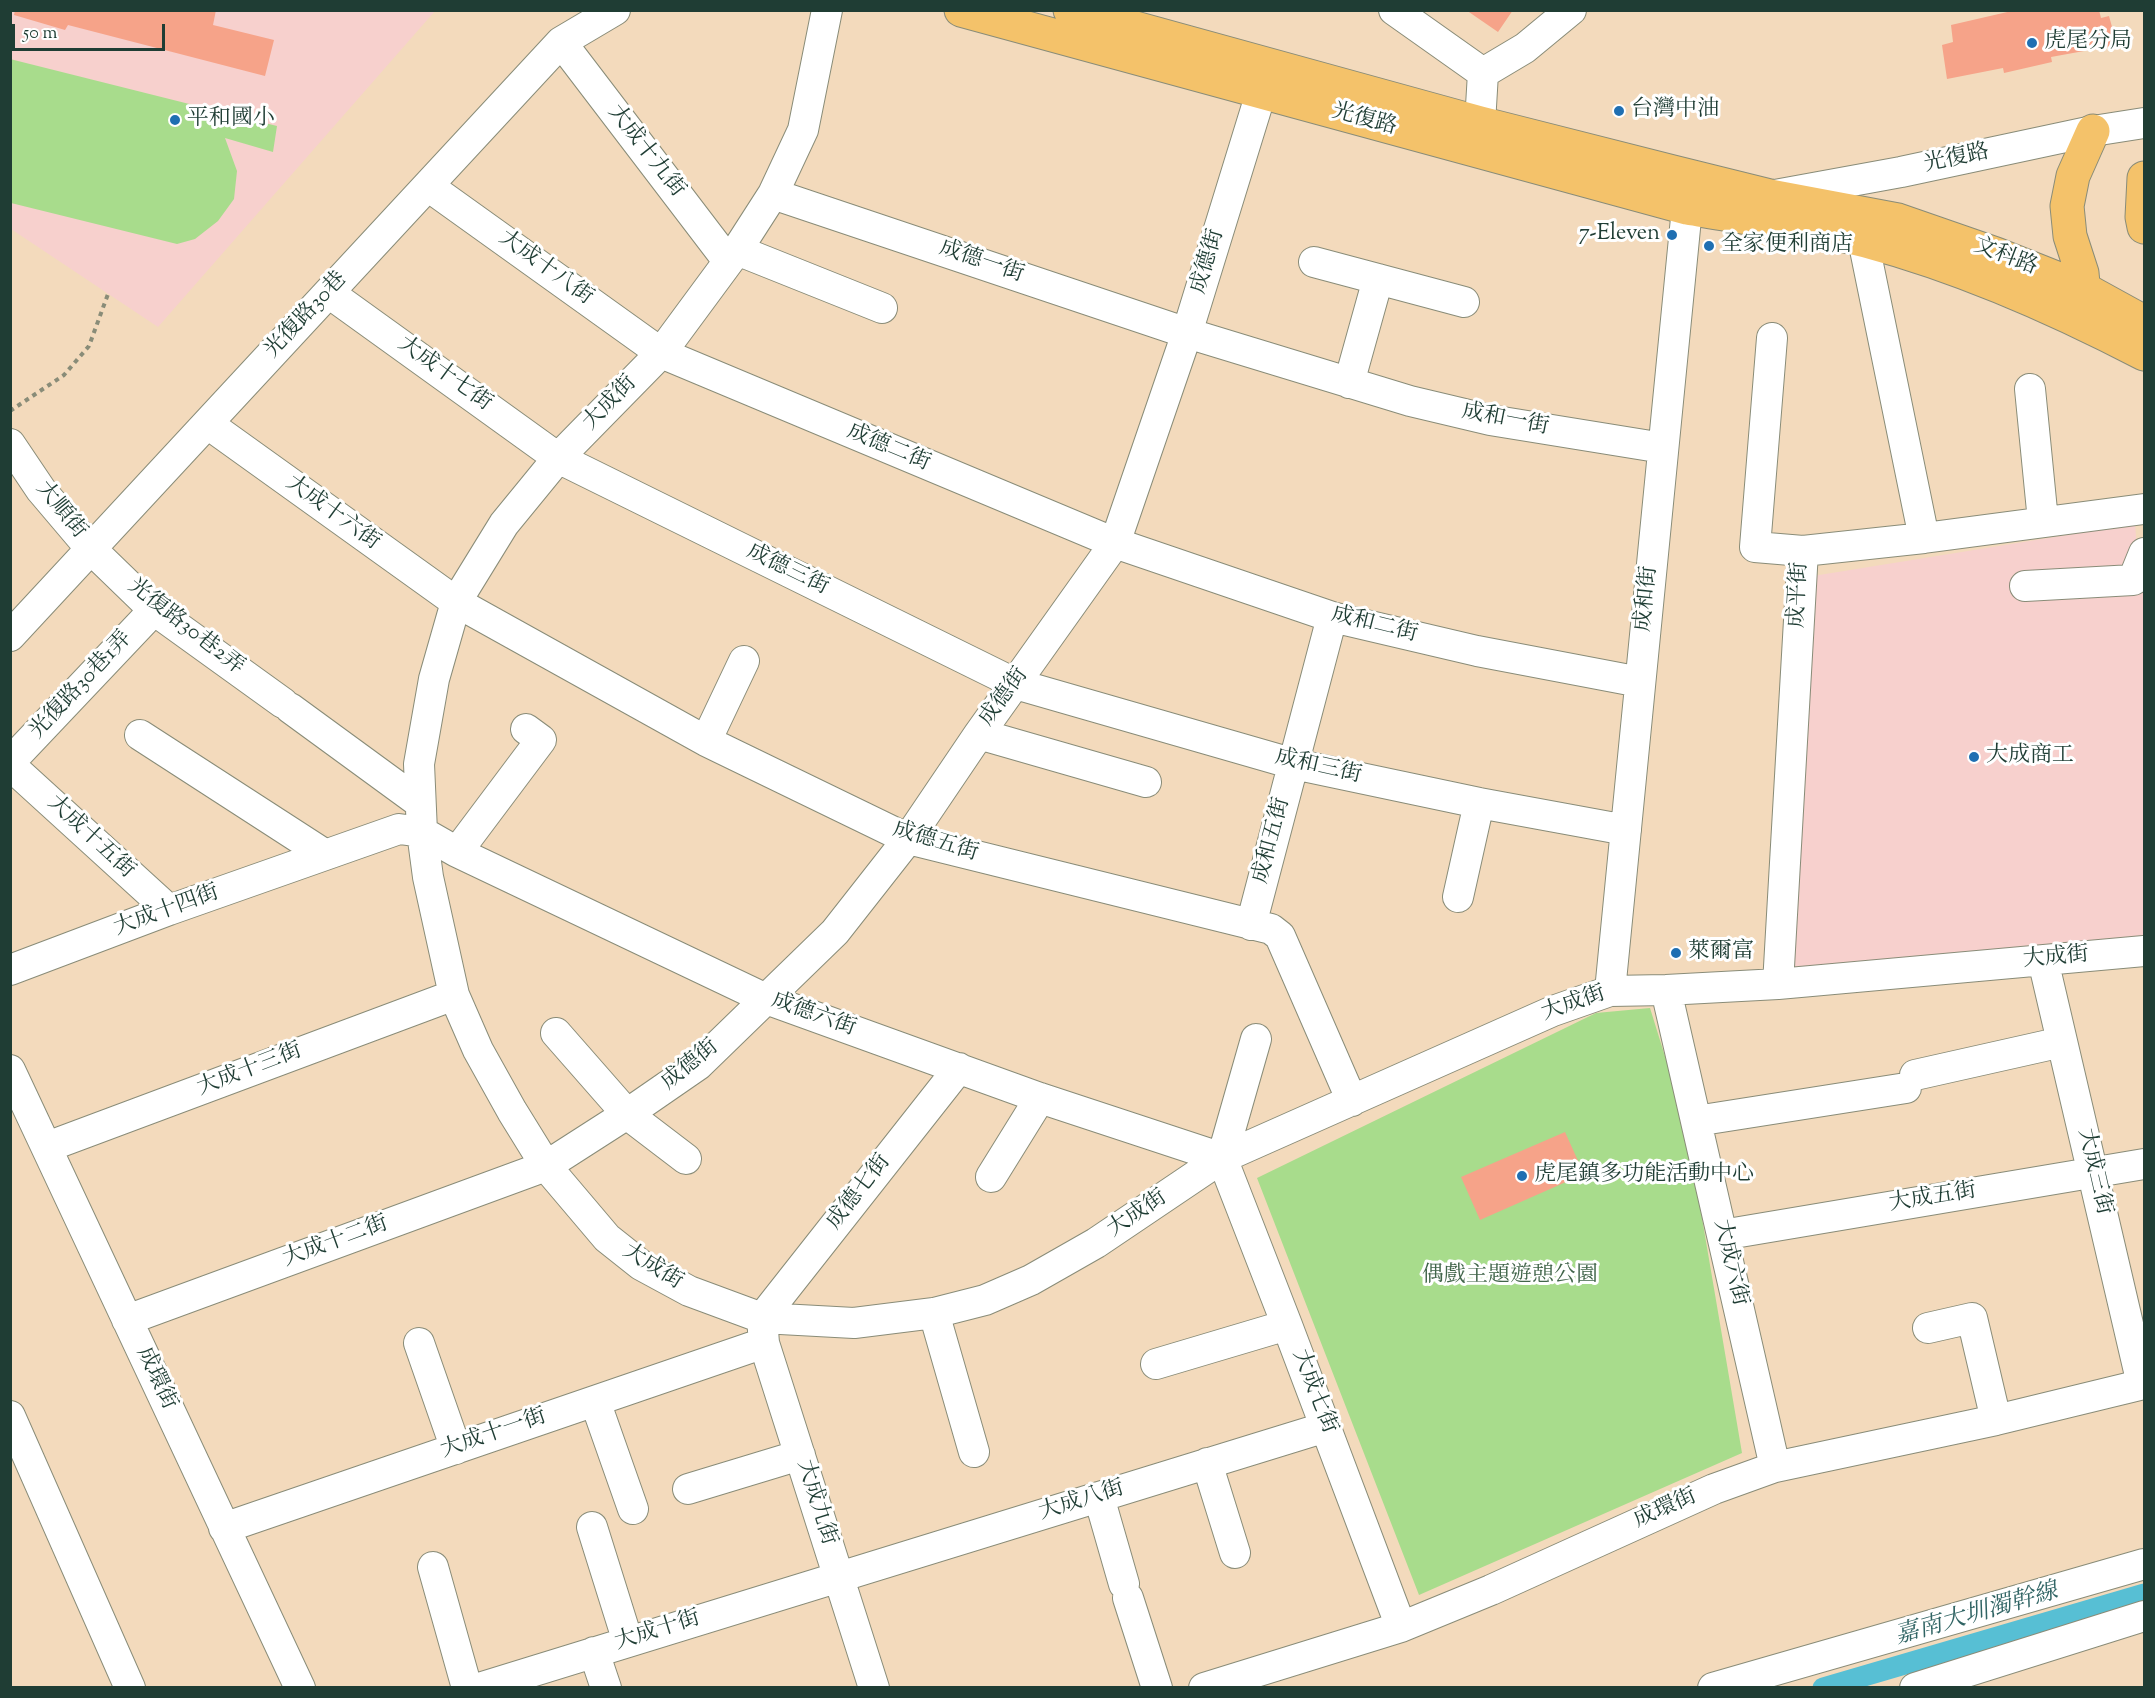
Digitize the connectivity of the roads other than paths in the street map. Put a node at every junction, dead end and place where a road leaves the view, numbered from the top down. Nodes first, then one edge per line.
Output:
1 (615, 10) edge
2 (827, 10) edge
3 (961, 10) edge
4 (1070, 10) edge
5 (1394, 10) edge
6 (1571, 10) edge
7 (561, 42) junction
8 (1483, 73) junction
9 (1261, 93) junction
10 (1480, 123) junction
11 (2145, 123) edge
12 (2093, 131) junction
13 (2145, 178) edge
14 (1851, 181) junction
15 (429, 186) junction
16 (773, 194) junction
17 (1770, 196) junction
18 (1687, 208) junction
19 (1861, 226) junction
20 (2145, 227) edge
21 (733, 256) junction
22 (1314, 261) dead end
23 (1378, 279) junction
24 (2084, 289) junction
25 (329, 293) junction
26 (1464, 302) dead end
27 (882, 308) dead end
28 (2145, 322) edge
29 (2088, 325) junction
30 (1187, 333) junction
31 (1772, 338) dead end
32 (661, 353) junction
33 (2145, 354) edge
34 (1349, 383) junction
35 (2030, 389) dead end
36 (208, 424) junction
37 (10, 444) edge
38 (1663, 448) junction
39 (558, 458) junction
40 (2145, 509) edge
41 (2043, 521) junction
42 (1924, 538) junction
43 (1116, 543) junction
44 (91, 549) junction
45 (1803, 550) junction
46 (2145, 553) edge
47 (2025, 586) dead end
48 (456, 602) junction
49 (154, 610) junction
50 (1332, 617) junction
51 (10, 636) edge
52 (744, 661) dead end
53 (1640, 682) junction
54 (1016, 684) junction
55 (526, 729) dead end
56 (979, 734) junction
57 (140, 735) dead end
58 (706, 741) junction
59 (10, 764) edge
60 (1294, 764) junction
61 (1146, 782) dead end
62 (1479, 803) junction
63 (421, 818) junction
64 (1626, 830) junction
65 (908, 839) junction
66 (457, 852) junction
67 (324, 854) junction
68 (1458, 897) dead end
69 (170, 910) junction
70 (1251, 925) junction
71 (2145, 951) edge
72 (2043, 960) junction
73 (10, 970) edge
74 (1778, 984) junction
75 (1666, 990) junction
76 (1610, 991) junction
77 (454, 995) junction
78 (766, 999) junction
79 (556, 1033) dead end
80 (1256, 1039) dead end
81 (2062, 1042) junction
82 (959, 1068) junction
83 (10, 1070) edge
84 (1040, 1098) junction
85 (1352, 1101) junction
86 (627, 1114) junction
87 (1696, 1121) junction
88 (46, 1147) junction
89 (1222, 1158) junction
90 (686, 1159) dead end
91 (2145, 1164) edge
92 (546, 1166) junction
93 (2093, 1173) junction
94 (991, 1177) dead end
95 (1722, 1234) junction
96 (934, 1313) junction
97 (127, 1320) junction
98 (1287, 1324) junction
99 (1928, 1328) dead end
100 (763, 1330) junction
101 (420, 1343) dead end
102 (1156, 1364) dead end
103 (2143, 1384) edge
104 (595, 1401) junction
105 (10, 1416) edge
106 (1996, 1420) junction
107 (1326, 1427) junction
108 (456, 1449) junction
109 (974, 1452) dead end
110 (800, 1455) junction
111 (1207, 1463) junction
112 (1775, 1467) junction
113 (688, 1489) dead end
114 (1099, 1497) junction
115 (633, 1509) dead end
116 (592, 1527) dead end
117 (224, 1528) junction
118 (1235, 1553) dead end
119 (2145, 1564) edge
120 (433, 1567) dead end
121 (837, 1577) junction
122 (2145, 1616) edge
123 (1401, 1626) junction
124 (628, 1642) junction
125 (594, 1652) junction
126 (130, 1688) edge
127 (300, 1688) edge
128 (466, 1688) edge
129 (479, 1688) edge
130 (606, 1688) edge
131 (874, 1688) edge
132 (1157, 1688) edge
133 (1204, 1688) edge
134 (1713, 1688) edge
135 (1915, 1688) edge

1 - 7 street, 光復路30巷
2 - 16 street, 大成街
3 - 9 main road, 光復路
4 - 10 main road, 光復路
5 - 8 street
6 - 8 street
7 - 15 street, 光復路30巷
7 - 21 street, 大成十九街
8 - 10 street
9 - 18 main road, 光復路
9 - 30 street, 成德街
10 - 17 main road, 光復路
11 - 12 street, 光復路
12 - 14 street, 光復路
12 - 24 main road
13 - 20 main road
14 - 17 street, 光復路
14 - 19 street
15 - 25 street, 光復路30巷
15 - 32 street, 大成十八街
16 - 21 street, 大成街
16 - 30 street, 成德一街
17 - 18 street, 光復路
17 - 19 main road, 文科路
18 - 19 main road, 文科路
18 - 38 street, 成和街
19 - 24 main road, 文科路
19 - 29 main road, 文科路
19 - 42 street
21 - 27 street
21 - 32 street, 大成街
22 - 23 street
23 - 26 street
23 - 34 street
24 - 28 main road, 文科路
24 - 29 main road
25 - 36 street, 光復路30巷
25 - 39 street, 大成十七街
29 - 33 main road, 文科路
30 - 34 street, 成和一街
30 - 43 street, 成德街
31 - 45 street
32 - 39 street, 大成街
32 - 43 street, 成德二街
34 - 38 street, 成和一街
35 - 41 street
36 - 44 street, 光復路30巷
36 - 48 street, 大成十六街
37 - 44 street, 大順街
38 - 53 street, 成和街
39 - 48 street, 大成街
39 - 54 street, 成德三街
40 - 41 street, 成平街
41 - 42 street, 成平街
42 - 45 street, 成平街
43 - 50 street, 成和二街
43 - 54 street, 成德街
44 - 49 street, 光復路30巷2弄
44 - 51 street, 光復路30巷
45 - 74 street, 成平街
46 - 47 street
48 - 58 street, 成德五街
48 - 63 street, 大成街
49 - 59 street, 光復路30巷1弄
49 - 63 street, 光復路30巷2弄
50 - 53 street, 成和二街
50 - 60 street, 成和五街
52 - 58 street
53 - 64 street, 成和街
54 - 56 street, 成德街
54 - 60 street, 成和三街
55 - 66 street
56 - 61 street
56 - 65 street, 成德街
57 - 67 street
58 - 65 street, 成德五街
59 - 69 street, 大成十五街
60 - 62 street, 成和三街
60 - 70 street, 成和五街
62 - 64 street, 成和三街
62 - 68 street
63 - 66 street, 成德六街
63 - 67 street, 大成十四街
63 - 77 street, 大成街
64 - 76 street, 成和街
65 - 70 street, 成德五街
65 - 78 street, 成德街
66 - 78 street, 成德六街
67 - 69 street, 大成十四街
69 - 73 street, 大成十四街
70 - 85 street, 成德五街
71 - 72 street, 大成街
72 - 74 street, 大成街
72 - 81 street, 大成三街
74 - 75 street, 大成街
75 - 76 street, 大成街
75 - 87 street, 大成六街
76 - 85 street, 大成街
77 - 88 street, 大成十三街
77 - 92 street, 大成街
78 - 82 street, 成德六街
78 - 86 street, 成德街
79 - 86 street
80 - 89 street
81 - 87 street
81 - 93 street, 大成三街
82 - 84 street, 成德六街
82 - 100 street, 成德七街
83 - 88 street, 成環街
84 - 89 street, 成德六街
84 - 94 street
85 - 89 street, 大成街
86 - 90 street
86 - 92 street, 成德街
87 - 95 street, 大成六街
88 - 97 street, 成環街
89 - 96 street, 大成街
89 - 98 street, 大成七街
91 - 93 street, 大成五街
92 - 97 street, 大成十二街
92 - 100 street, 大成街
93 - 95 street, 大成五街
93 - 103 street, 大成三街
95 - 112 street, 大成六街
96 - 100 street, 大成街
96 - 109 street
97 - 117 street, 成環街
98 - 102 street
98 - 107 street, 大成七街
99 - 106 street
100 - 104 street, 大成十一街
100 - 110 street, 大成九街
101 - 108 street
103 - 106 street, 成環街
104 - 108 street, 大成十一街
104 - 115 street
105 - 126 street
106 - 112 street, 成環街
107 - 111 street, 大成八街
107 - 123 street, 大成七街
108 - 117 street, 大成十一街
110 - 113 street
110 - 121 street, 大成九街
111 - 114 street, 大成八街
111 - 118 street
112 - 123 street, 成環街
114 - 121 street, 大成八街
114 - 132 street
116 - 124 street
117 - 127 street, 成環街
119 - 134 street
120 - 128 street
121 - 124 street, 大成十街
121 - 131 street, 大成九街
122 - 135 street
123 - 133 street, 成環街
124 - 125 street, 大成十街
125 - 129 street, 大成十街
125 - 130 street

